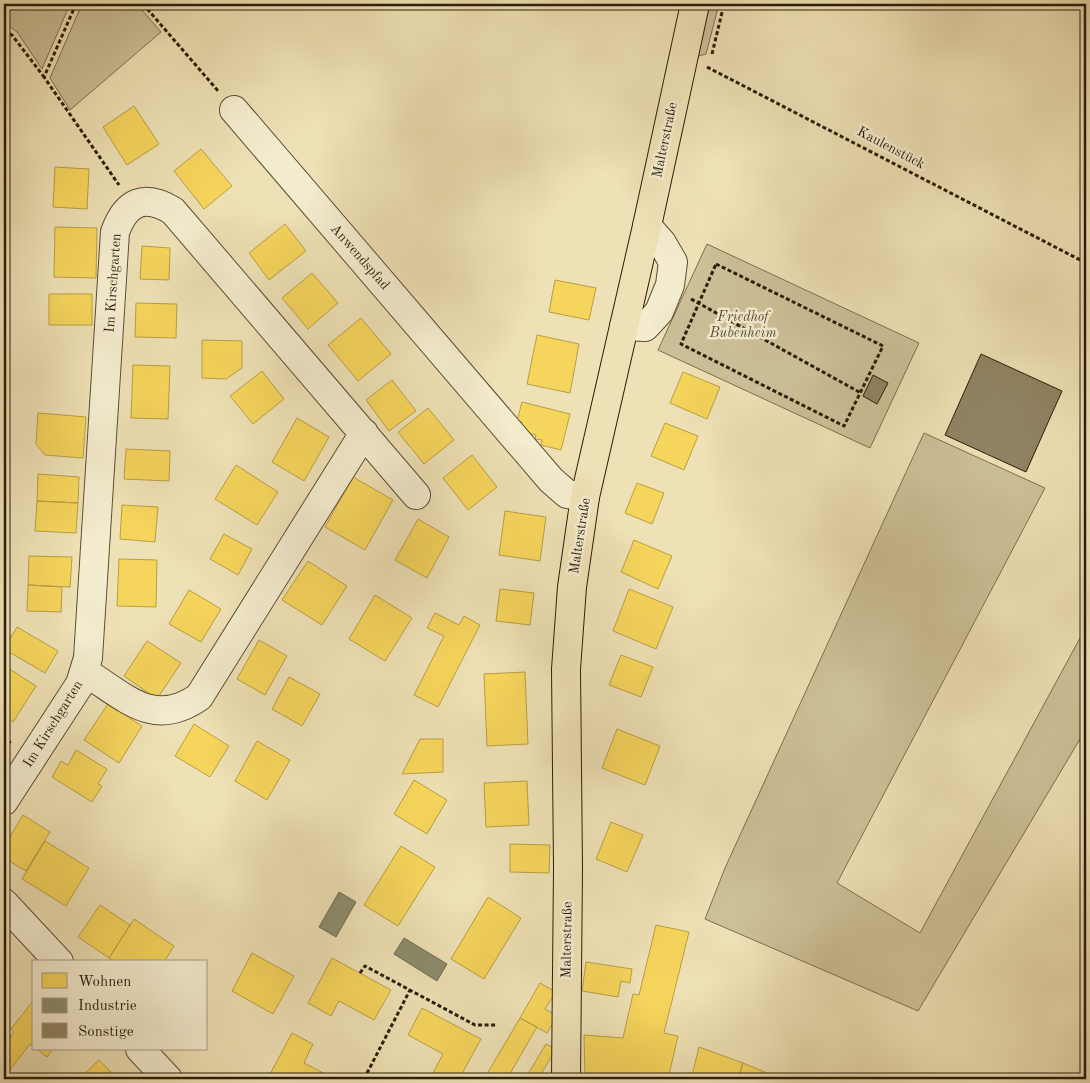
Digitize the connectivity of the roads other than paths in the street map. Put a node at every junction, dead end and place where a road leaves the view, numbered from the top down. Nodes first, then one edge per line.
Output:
1 (694, 4) edge
2 (234, 110) road end
3 (647, 226) junction
4 (624, 326) junction
5 (364, 433) junction
6 (416, 495) dead end
7 (585, 497) junction
8 (85, 672) junction
9 (4, 801) edge
10 (4, 903) edge
11 (57, 960) edge
12 (141, 1050) edge
13 (168, 1079) edge
14 (566, 1079) edge

1 - 3 main road, Malterstraße
2 - 7 street, Anwendspfad
3 - 4 main road, Malterstraße
3 - 4 street
4 - 7 main road, Malterstraße
5 - 6 street
5 - 8 street, Im Kirschgarten
5 - 8 street, Im Kirschgarten
7 - 14 main road, Malterstraße
8 - 9 street, Im Kirschgarten
10 - 11 street
12 - 13 street

